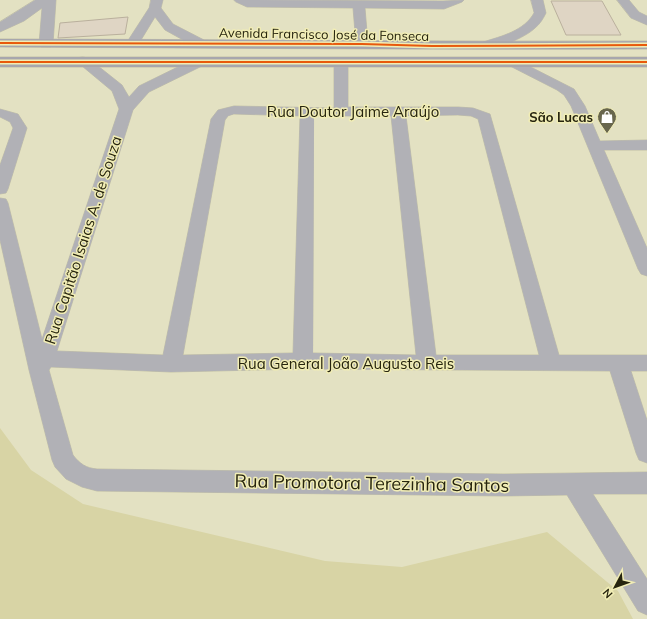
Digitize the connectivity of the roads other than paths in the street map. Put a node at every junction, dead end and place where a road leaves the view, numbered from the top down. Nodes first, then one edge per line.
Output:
1 (44, 0) edge
2 (49, 0) edge
3 (240, 0) edge
4 (458, 0) edge
5 (537, 0) edge
6 (623, 0) edge
7 (310, 1) edge
8 (387, 2) edge
9 (156, 4) edge
10 (360, 4) junction
11 (647, 21) edge
12 (0, 28) edge
13 (133, 42) junction
14 (0, 43) edge
15 (199, 43) junction
16 (46, 44) junction
17 (362, 44) junction
18 (400, 44) junction
19 (488, 45) junction
20 (647, 45) edge
21 (432, 46) junction
22 (83, 61) junction
23 (400, 61) junction
24 (0, 62) edge
25 (341, 62) junction
26 (425, 62) junction
27 (647, 62) edge
28 (197, 63) junction
29 (515, 63) junction
30 (126, 109) junction
31 (307, 112) junction
32 (341, 112) junction
33 (398, 112) junction
34 (0, 113) edge
35 (647, 145) edge
36 (595, 146) junction
37 (0, 189) edge
38 (0, 203) edge
39 (647, 269) edge
40 (303, 361) junction
41 (551, 362) junction
42 (427, 363) junction
43 (618, 363) junction
44 (647, 363) edge
45 (42, 364) junction
46 (171, 364) junction
47 (647, 453) edge
48 (647, 483) edge
49 (573, 484) junction
50 (647, 602) edge

1 - 12 street
2 - 16 street
3 - 7 street
4 - 8 street
5 - 19 street
6 - 11 street
7 - 10 street
8 - 10 street
9 - 13 street
9 - 15 street
10 - 17 street
13 - 15 main road, Avenida Francisco José da Fonseca
13 - 16 main road, Avenida Francisco José da Fonseca
14 - 16 main road, Avenida Francisco José da Fonseca
15 - 17 main road, Avenida Francisco José da Fonseca
17 - 18 main road, Avenida Francisco José da Fonseca
18 - 21 main road, Avenida Francisco José da Fonseca
18 - 23 main road
19 - 20 main road, Avenida Francisco José da Fonseca
19 - 21 main road, Avenida Francisco José da Fonseca
21 - 26 main road
22 - 24 main road, Avenida Francisco José da Fonseca
22 - 28 main road, Avenida Francisco José da Fonseca
22 - 30 street
23 - 25 main road, Avenida Francisco José da Fonseca
23 - 26 main road, Avenida Francisco José da Fonseca
25 - 28 main road, Avenida Francisco José da Fonseca
25 - 32 street
26 - 29 main road, Avenida Francisco José da Fonseca
27 - 29 main road, Avenida Francisco José da Fonseca
28 - 30 street, Rua Capitão Isaias A. de Souza
29 - 36 street
30 - 45 street, Rua Capitão Isaias A. de Souza
31 - 32 street, Rua Doutor Jaime Araújo
31 - 40 street
31 - 46 street, Rua Doutor Jaime Araújo
32 - 33 street, Rua Doutor Jaime Araújo
33 - 41 street, Rua Doutor Jaime Araújo
33 - 42 street
34 - 37 street
35 - 36 street
36 - 39 street
38 - 45 street, Rua Promotora Terezinha Santos
40 - 42 street, Rua General João Augusto Reis
40 - 46 street, Rua General João Augusto Reis
41 - 42 street, Rua General João Augusto Reis
41 - 43 street, Rua General João Augusto Reis
43 - 44 street, Rua General João Augusto Reis
43 - 47 street
45 - 46 street, Rua General João Augusto Reis
45 - 49 street, Rua Promotora Terezinha Santos
48 - 49 street, Rua Promotora Terezinha Santos
49 - 50 street

